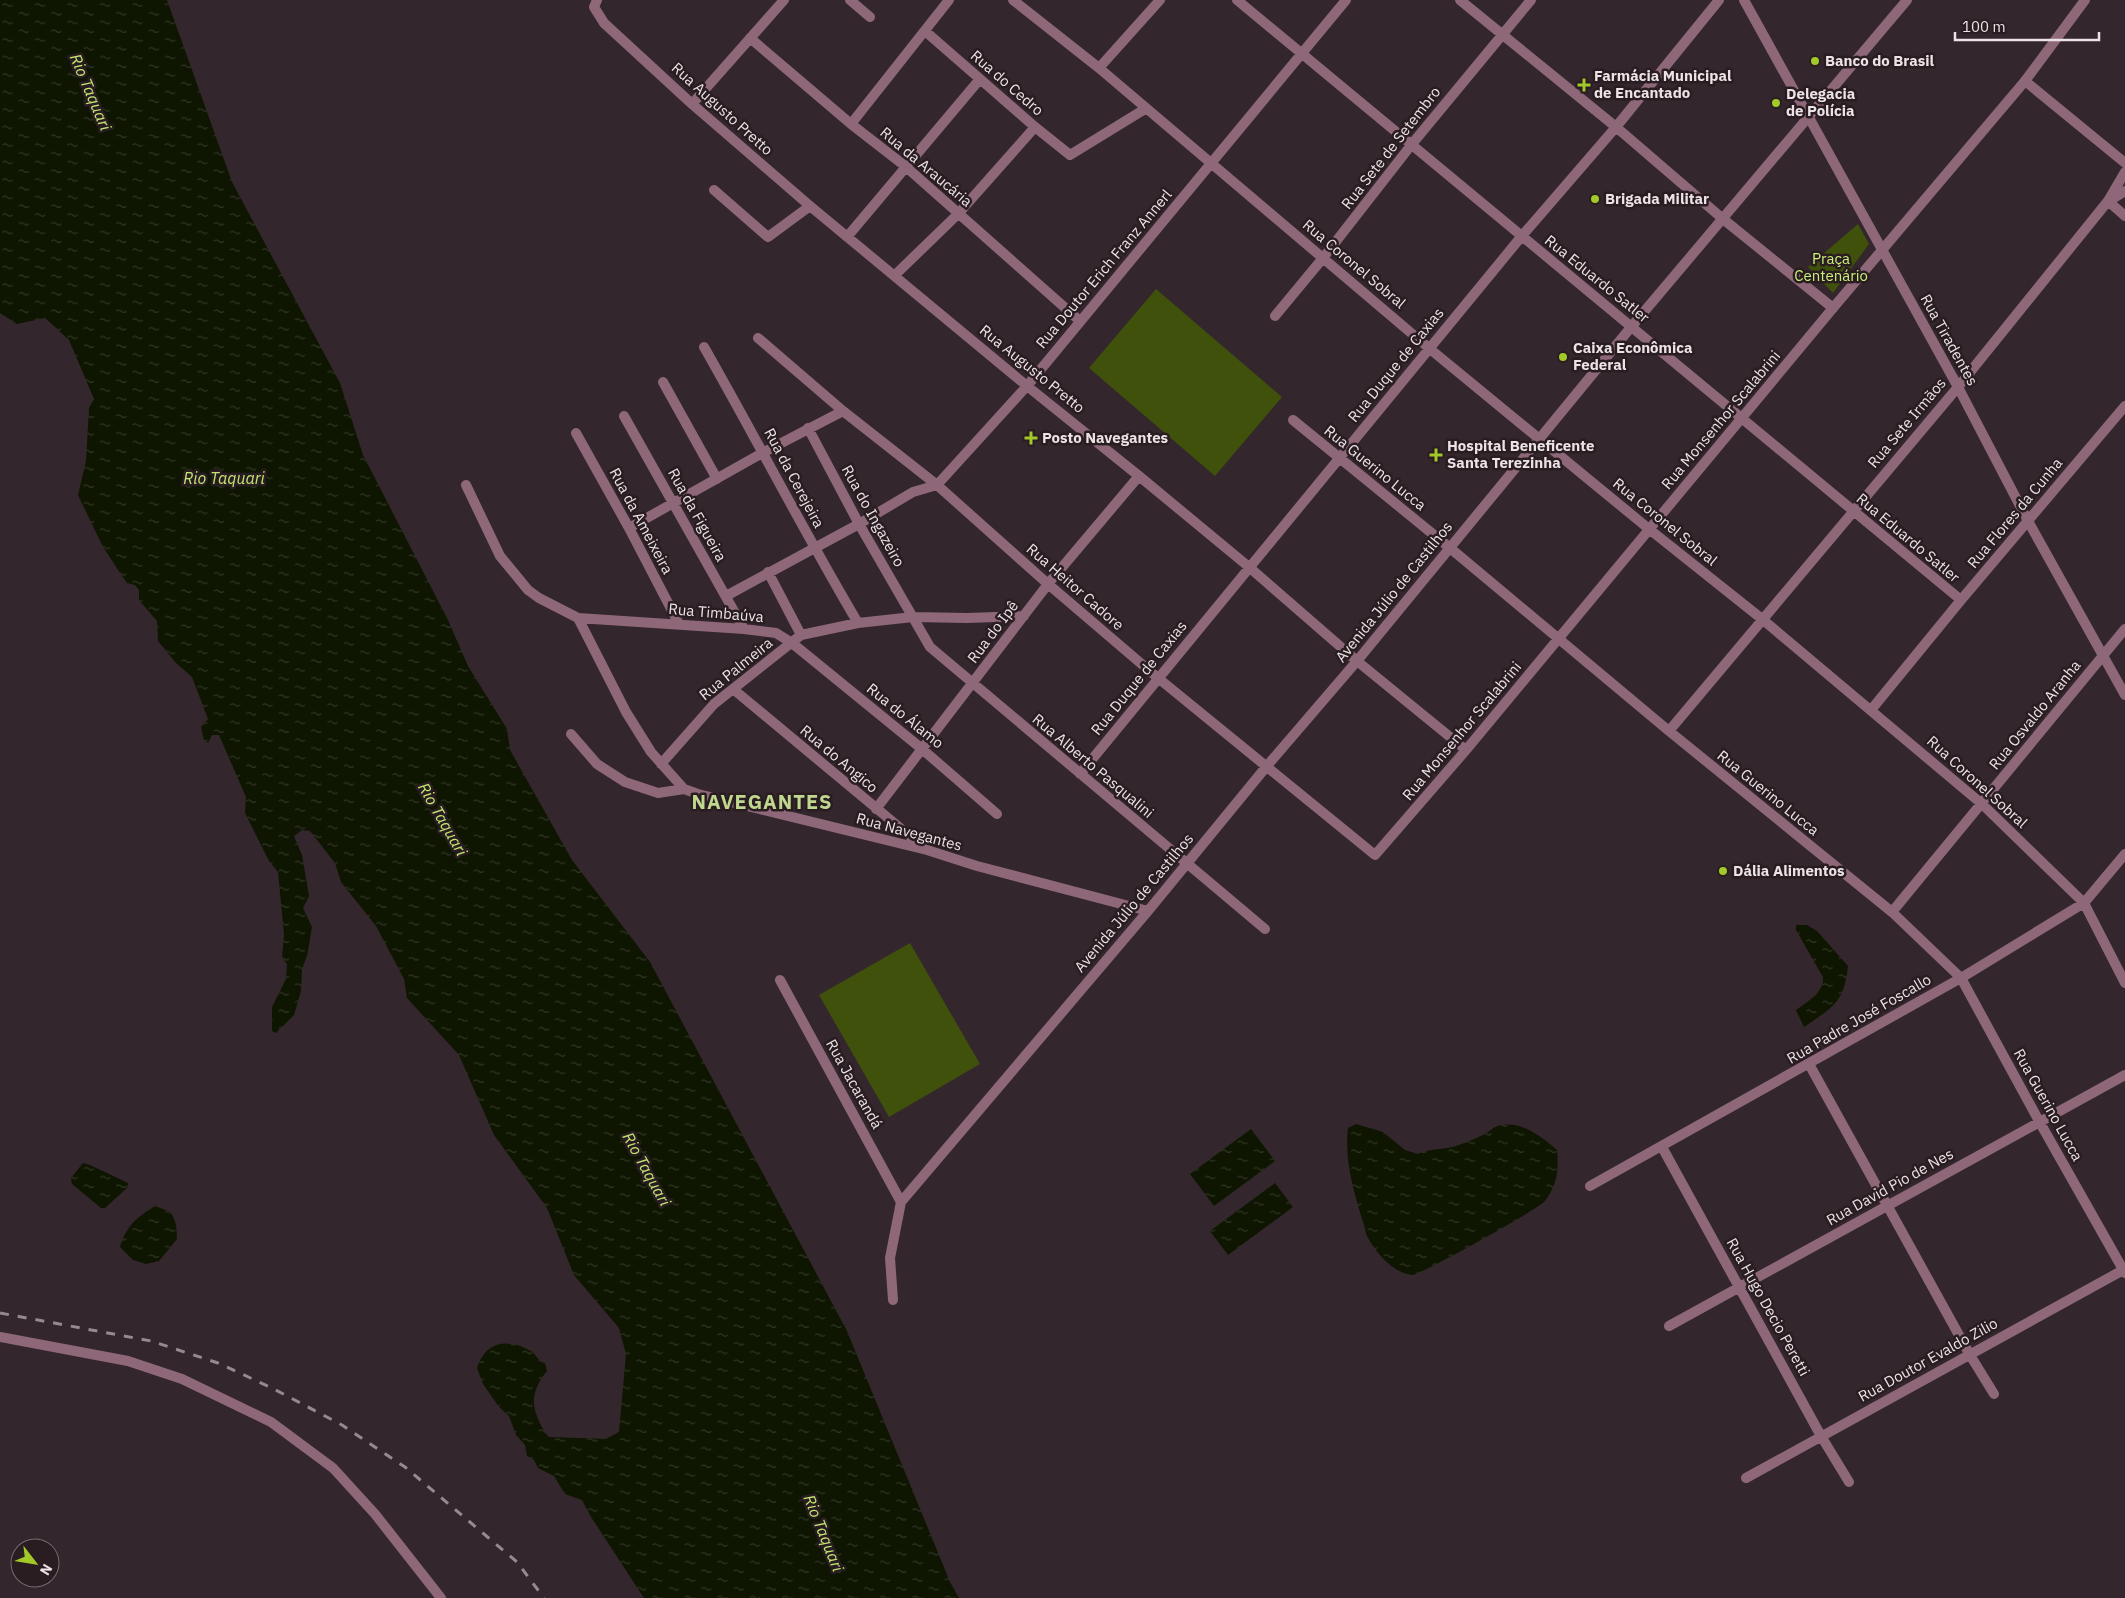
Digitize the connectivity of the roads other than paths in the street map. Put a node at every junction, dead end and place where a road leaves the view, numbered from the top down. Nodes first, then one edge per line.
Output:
1 (597, 0) edge
2 (784, 0) edge
3 (850, 0) edge
4 (949, 0) edge
5 (1013, 0) edge
6 (1160, 0) edge
7 (1237, 0) edge
8 (1346, 0) edge
9 (1460, 0) edge
10 (1531, 0) edge
11 (1718, 0) edge
12 (1744, 0) edge
13 (1907, 0) edge
14 (2085, 0) edge
15 (870, 17) dead end
16 (925, 31) junction
17 (1502, 34) junction
18 (750, 38) junction
19 (1301, 52) junction
20 (1099, 68) junction
21 (980, 80) junction
22 (2025, 81) junction
23 (692, 104) junction
24 (1145, 109) junction
25 (1808, 117) junction
26 (851, 124) junction
27 (1035, 127) junction
28 (1616, 127) junction
29 (1412, 144) junction
30 (2125, 163) edge
31 (1211, 164) junction
32 (905, 166) junction
33 (2125, 172) edge
34 (714, 190) dead end
35 (2125, 191) edge
36 (2108, 201) junction
37 (810, 206) junction
38 (958, 214) junction
39 (2125, 216) edge
40 (1723, 219) junction
41 (847, 237) junction
42 (1521, 237) junction
43 (1881, 249) junction
44 (1323, 258) junction
45 (895, 275) junction
46 (1832, 308) junction
47 (1275, 316) dead end
48 (1080, 321) junction
49 (1632, 326) junction
50 (758, 338) dead end
51 (704, 347) dead end
52 (1430, 348) junction
53 (663, 382) dead end
54 (1027, 386) junction
55 (1958, 387) junction
56 (2125, 406) edge
57 (843, 411) junction
58 (624, 416) dead end
59 (1741, 418) junction
60 (1293, 420) dead end
61 (808, 428) junction
62 (576, 433) dead end
63 (1539, 439) junction
64 (764, 452) junction
65 (1340, 458) junction
66 (1139, 476) junction
67 (717, 479) junction
68 (466, 485) dead end
69 (937, 485) junction
70 (674, 504) junction
71 (1853, 511) junction
72 (2028, 521) junction
73 (859, 524) junction
74 (629, 528) junction
75 (1649, 529) junction
76 (814, 548) junction
77 (1450, 548) junction
78 (1249, 567) junction
79 (768, 572) junction
80 (1048, 584) junction
81 (726, 596) junction
82 (1961, 600) junction
83 (1024, 616) junction
84 (913, 617) junction
85 (578, 618) junction
86 (1762, 618) junction
87 (858, 623) junction
88 (679, 624) junction
89 (744, 629) junction
90 (2125, 629) edge
91 (801, 635) junction
92 (1558, 640) junction
93 (792, 643) junction
94 (2103, 654) junction
95 (1357, 661) junction
96 (1158, 678) junction
97 (973, 684) junction
98 (734, 689) junction
99 (2125, 695) edge
100 (1871, 710) junction
101 (1669, 731) junction
102 (571, 734) dead end
103 (922, 749) junction
104 (1466, 750) junction
105 (662, 764) junction
106 (1266, 768) junction
107 (1080, 774) junction
108 (684, 789) junction
109 (1982, 804) junction
110 (876, 810) junction
111 (997, 814) dead end
112 (927, 850) junction
113 (2125, 854) edge
114 (1375, 855) joint
115 (1186, 865) junction
116 (2084, 903) junction
117 (1148, 911) junction
118 (1892, 912) junction
119 (1265, 929) dead end
120 (1961, 978) junction
121 (780, 980) dead end
122 (2125, 983) edge
123 (1810, 1064) junction
124 (2125, 1074) edge
125 (2039, 1121) junction
126 (1662, 1147) junction
127 (1590, 1186) dead end
128 (901, 1202) junction
129 (1889, 1206) junction
130 (2124, 1271) edge
131 (1740, 1286) junction
132 (893, 1300) dead end
133 (1669, 1326) dead end
134 (0, 1337) edge
135 (1970, 1355) junction
136 (1994, 1394) dead end
137 (1822, 1436) junction
138 (1746, 1478) dead end
139 (1849, 1482) dead end
140 (441, 1598) edge

1 - 23 street, Rua Augusto Pretto
2 - 18 street
3 - 15 street
4 - 16 street
5 - 20 street, Rua Coronel Sobral
6 - 20 street
7 - 19 street, Rua Eduardo Satler
8 - 19 street, Rua Doutor Erich Franz Annerl
9 - 17 street
10 - 17 street, Rua Sete de Setembro
11 - 28 street, Rua Duque de Caxias
12 - 25 street, Rua Tiradentes
13 - 25 street, Avenida Júlio de Castilhos
14 - 22 street, Rua Monsenhor Scalabrini
16 - 21 street, Rua do Cedro
16 - 26 street
17 - 28 street
17 - 29 street, Rua Sete de Setembro
18 - 23 street
18 - 26 street, Rua da Araucária
19 - 29 street, Rua Eduardo Satler
19 - 31 street, Rua Doutor Erich Franz Annerl
20 - 24 street, Rua Coronel Sobral
21 - 27 street, Rua do Cedro
21 - 32 street
22 - 30 street
22 - 43 street, Rua Monsenhor Scalabrini
23 - 37 street, Rua Augusto Pretto
24 - 27 street, Rua do Cedro
24 - 31 street, Rua Coronel Sobral
25 - 40 street, Avenida Júlio de Castilhos
25 - 43 street, Rua Tiradentes
26 - 32 street, Rua da Araucária
27 - 38 street
28 - 40 street
28 - 42 street, Rua Duque de Caxias
29 - 42 street, Rua Eduardo Satler
29 - 44 street, Rua Sete de Setembro
31 - 44 street, Rua Coronel Sobral
31 - 48 street, Rua Doutor Erich Franz Annerl
32 - 38 street, Rua da Araucária
32 - 41 street
33 - 36 street
34 - 37 street
35 - 36 street
36 - 39 street
36 - 55 street, Rua Sete Irmãos
37 - 41 street, Rua Augusto Pretto
38 - 45 street
38 - 48 street, Rua da Araucária
40 - 46 street
40 - 49 street, Avenida Júlio de Castilhos
41 - 45 street, Rua Augusto Pretto
42 - 49 street, Rua Eduardo Satler
42 - 52 street, Rua Duque de Caxias
43 - 46 street, Rua Monsenhor Scalabrini
43 - 55 street, Rua Tiradentes
44 - 47 street, Rua Sete de Setembro
44 - 52 street, Rua Coronel Sobral
45 - 54 street, Rua Augusto Pretto
46 - 59 street, Rua Monsenhor Scalabrini
48 - 54 street, Rua Doutor Erich Franz Annerl
49 - 59 street, Rua Eduardo Satler
49 - 63 street, Avenida Júlio de Castilhos
50 - 57 street, Rua Heitor Cadore
51 - 64 street, Rua da Cerejeira
52 - 63 street, Rua Coronel Sobral
52 - 65 street, Rua Duque de Caxias
53 - 67 street
54 - 66 street, Rua Augusto Pretto
54 - 69 street, Rua Doutor Erich Franz Annerl
55 - 71 street, Rua Sete Irmãos
55 - 72 street, Rua Tiradentes
56 - 72 street, Rua Flores da Cunha
57 - 61 street
57 - 69 street, Rua Heitor Cadore
58 - 70 street, Rua da Figueira
59 - 71 street, Rua Eduardo Satler
59 - 75 street, Rua Monsenhor Scalabrini
60 - 65 street, Rua Guerino Lucca
61 - 64 street
61 - 73 street, Rua do Ingazeiro
62 - 74 street, Rua da Ameixeira
63 - 75 street, Rua Coronel Sobral
63 - 77 street, Avenida Júlio de Castilhos
64 - 67 street
64 - 76 street, Rua da Cerejeira
65 - 77 street, Rua Guerino Lucca
65 - 78 street, Rua Duque de Caxias
66 - 78 street, Rua Augusto Pretto
66 - 80 street, Rua do Ipê
67 - 70 street
68 - 85 street, Rua Timbaúva
69 - 73 street
69 - 80 street, Rua Heitor Cadore
70 - 74 street
70 - 81 street, Rua da Figueira
71 - 82 street, Rua Eduardo Satler
71 - 86 street, Rua Sete Irmãos
72 - 82 street, Rua Flores da Cunha
72 - 94 street, Rua Tiradentes
73 - 76 street
73 - 84 street, Rua do Ingazeiro
74 - 88 street, Rua da Ameixeira
75 - 86 street, Rua Coronel Sobral
75 - 92 street, Rua Monsenhor Scalabrini
76 - 79 street
76 - 87 street, Rua da Cerejeira
77 - 92 street, Rua Guerino Lucca
77 - 95 street, Avenida Júlio de Castilhos
78 - 95 street, Rua Augusto Pretto
78 - 96 street, Rua Duque de Caxias
79 - 81 street
79 - 91 street
80 - 83 street, Rua do Ipê
80 - 96 street, Rua Heitor Cadore
81 - 89 street, Rua da Figueira
82 - 100 street, Rua Flores da Cunha
83 - 84 street
83 - 97 street, Rua do Ipê
84 - 87 street
84 - 97 street, Rua Alberto Pasqualini
85 - 88 street, Rua Timbaúva
85 - 105 street
86 - 100 street, Rua Coronel Sobral
86 - 101 street, Rua Sete Irmãos
87 - 91 street
88 - 89 street, Rua Timbaúva
89 - 93 street, Rua Timbaúva
90 - 94 street, Rua Osvaldo Aranha
91 - 93 street
92 - 101 street, Rua Guerino Lucca
92 - 104 street, Rua Monsenhor Scalabrini
93 - 98 street, Rua Palmeira
93 - 103 street, Rua do Álamo
94 - 99 street, Rua Tiradentes
94 - 109 street, Rua Osvaldo Aranha
95 - 104 street, Rua Augusto Pretto
95 - 106 street, Avenida Júlio de Castilhos
96 - 106 street, Rua Heitor Cadore
96 - 107 street, Rua Duque de Caxias
97 - 103 street, Rua do Ipê
97 - 107 street, Rua Alberto Pasqualini
98 - 105 street, Rua Palmeira
98 - 110 street, Rua do Angico
100 - 109 street, Rua Coronel Sobral
101 - 118 street, Rua Guerino Lucca
102 - 108 street
103 - 110 street, Rua do Ipê
103 - 111 street, Rua do Álamo
104 - 114 street, Rua Monsenhor Scalabrini
105 - 108 street
106 - 114 street, Rua Heitor Cadore
106 - 115 street, Avenida Júlio de Castilhos
107 - 115 street, Rua Alberto Pasqualini
108 - 112 street, Rua Navegantes
109 - 116 street, Rua Coronel Sobral
109 - 118 street, Rua Osvaldo Aranha
110 - 112 street, Rua do Angico
112 - 117 street, Rua Navegantes
113 - 116 street, Rua Padre José Foscallo
115 - 117 street, Avenida Júlio de Castilhos
115 - 119 street, Rua Alberto Pasqualini
116 - 120 street, Rua Padre José Foscallo
116 - 122 street, Rua Coronel Sobral
117 - 128 street, Avenida Júlio de Castilhos
118 - 120 street, Rua Guerino Lucca
120 - 123 street, Rua Padre José Foscallo
120 - 125 street, Rua Guerino Lucca
121 - 128 street, Rua Jacarandá
123 - 126 street, Rua Padre José Foscallo
123 - 129 street
124 - 125 street, Rua David Pio de Nes
125 - 129 street, Rua David Pio de Nes
125 - 130 street, Rua Guerino Lucca
126 - 127 street, Rua Padre José Foscallo
126 - 131 street, Rua Hugo Decio Peretti
128 - 132 street
129 - 131 street, Rua David Pio de Nes
129 - 135 street
130 - 135 street, Rua Doutor Evaldo Zilio
131 - 133 street, Rua David Pio de Nes
131 - 137 street, Rua Hugo Decio Peretti
134 - 140 street
135 - 136 street
135 - 137 street, Rua Doutor Evaldo Zilio
137 - 138 street, Rua Doutor Evaldo Zilio
137 - 139 street, Rua Hugo Decio Peretti

